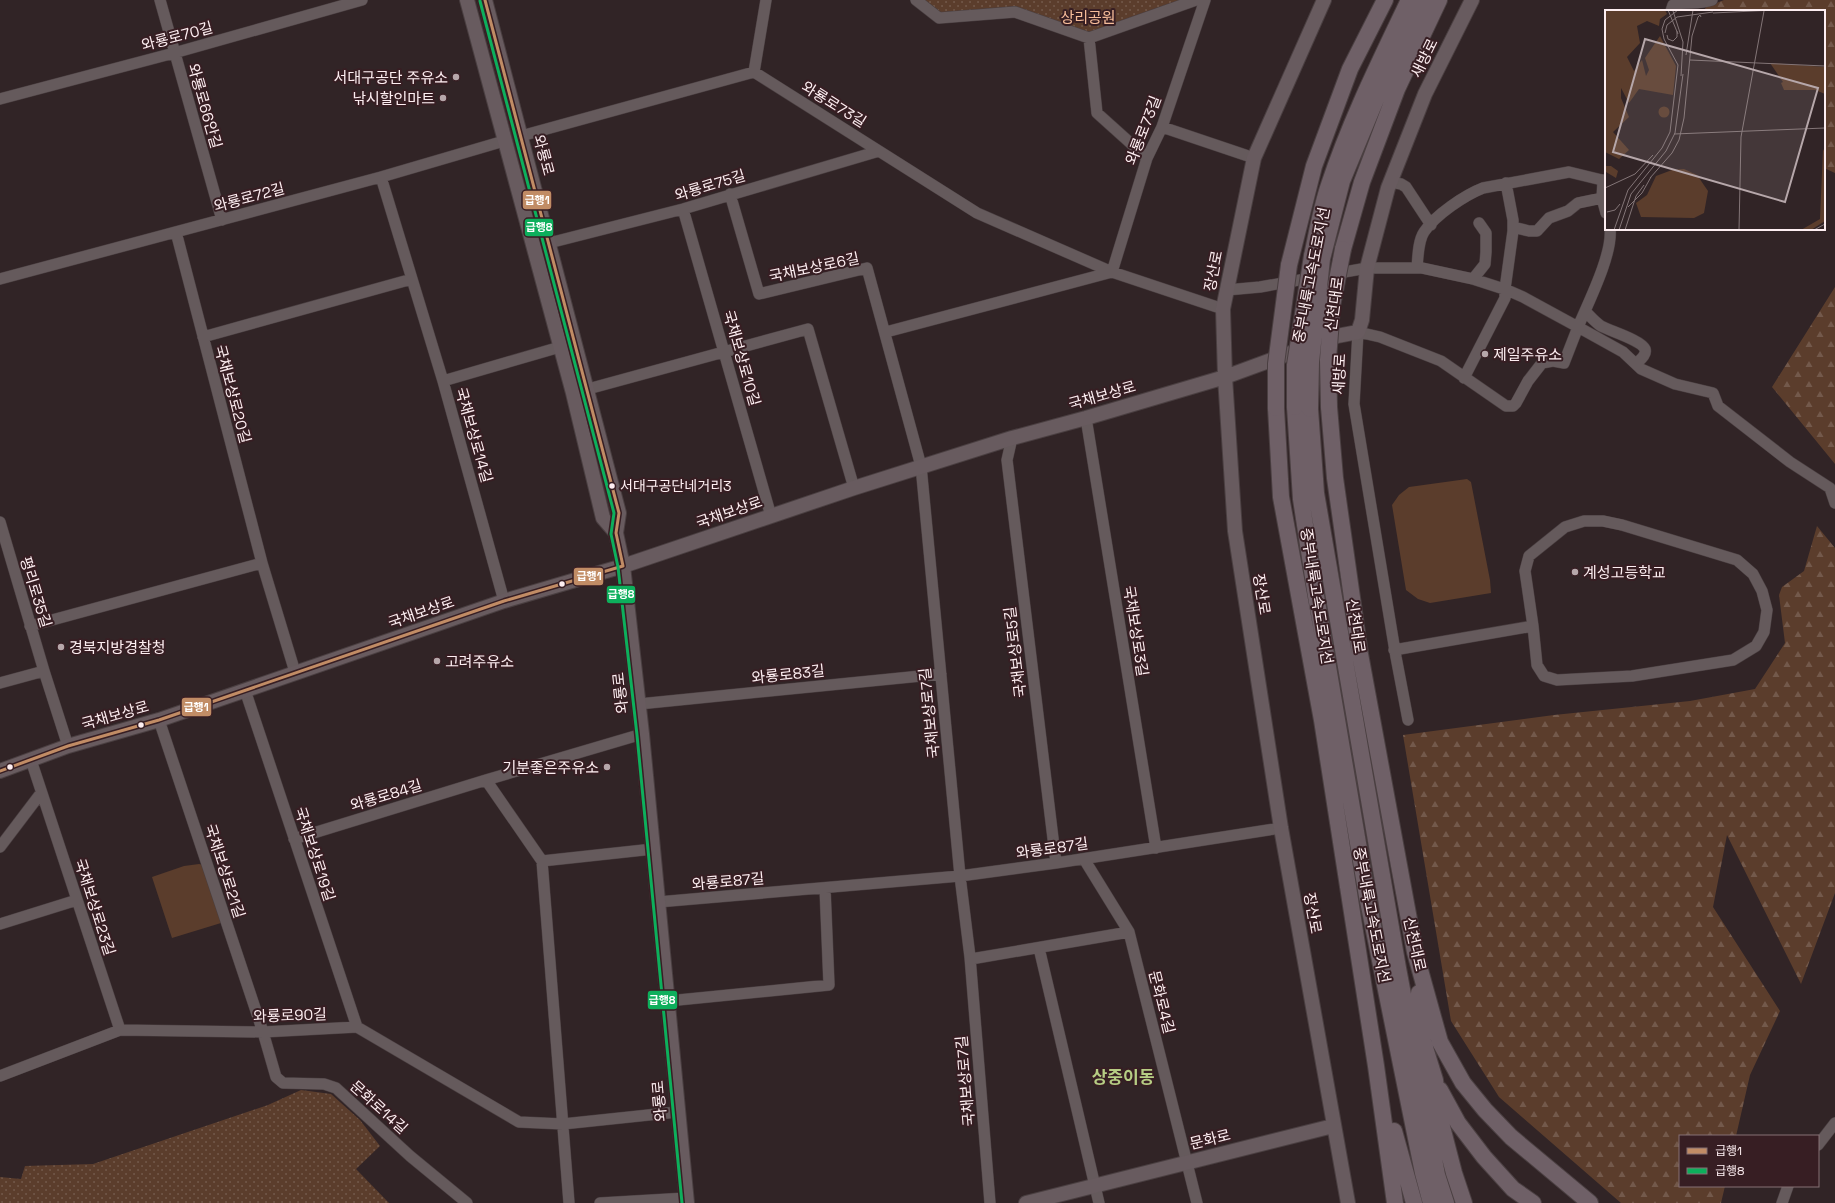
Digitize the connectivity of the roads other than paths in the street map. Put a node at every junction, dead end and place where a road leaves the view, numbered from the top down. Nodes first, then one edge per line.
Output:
1 (160, 0) edge
2 (362, 0) edge
3 (467, 0) edge
4 (485, 0) edge
5 (766, 0) edge
6 (916, 0) edge
7 (1196, 0) edge
8 (1205, 0) edge
9 (1324, 0) edge
10 (1385, 0) edge
11 (1408, 0) edge
12 (1422, 0) edge
13 (1438, 0) edge
14 (1472, 0) edge
15 (1712, 0) edge
16 (1671, 10) edge
17 (1089, 38) junction
18 (174, 53) junction
19 (754, 72) junction
20 (0, 98) edge
21 (1162, 127) junction
22 (521, 136) junction
23 (504, 141) junction
24 (879, 151) junction
25 (1148, 158) junction
26 (1254, 158) junction
27 (381, 177) junction
28 (1605, 180) edge
29 (1390, 182) junction
30 (1506, 184) junction
31 (730, 194) junction
32 (1602, 198) junction
33 (1605, 208) edge
34 (683, 209) junction
35 (222, 220) junction
36 (1479, 223) dead end
37 (1431, 225) junction
38 (1513, 227) junction
39 (1610, 230) edge
40 (176, 232) junction
41 (549, 243) junction
42 (1317, 258) junction
43 (1367, 268) junction
44 (1417, 268) junction
45 (1112, 272) junction
46 (0, 279) edge
47 (412, 279) junction
48 (1473, 279) junction
49 (1504, 289) junction
50 (1227, 290) junction
51 (1223, 309) junction
52 (1585, 311) junction
53 (1578, 328) junction
54 (886, 332) junction
55 (1358, 332) junction
56 (203, 337) junction
57 (560, 347) junction
58 (725, 352) junction
59 (1636, 364) junction
60 (1224, 377) junction
61 (1464, 378) junction
62 (443, 381) junction
63 (588, 389) junction
64 (1302, 408) junction
65 (1086, 418) junction
66 (1012, 438) junction
67 (921, 466) junction
68 (854, 488) junction
69 (1835, 503) edge
70 (771, 516) junction
71 (0, 522) edge
72 (616, 533) junction
73 (5, 559) edge
74 (262, 563) junction
75 (623, 566) junction
76 (504, 601) junction
77 (30, 626) junction
78 (1533, 626) junction
79 (1394, 650) junction
80 (44, 671) junction
81 (295, 672) junction
82 (941, 674) junction
83 (0, 682) edge
84 (245, 690) junction
85 (638, 704) junction
86 (159, 720) junction
87 (1408, 720) dead end
88 (642, 734) junction
89 (68, 746) junction
90 (31, 760) junction
91 (0, 771) edge
92 (486, 780) junction
93 (41, 793) junction
94 (1281, 828) junction
95 (294, 839) junction
96 (0, 847) edge
97 (1156, 848) junction
98 (653, 849) junction
99 (1084, 859) junction
100 (542, 861) junction
101 (1056, 863) junction
102 (960, 876) junction
103 (825, 888) junction
104 (77, 900) junction
105 (658, 902) junction
106 (0, 924) edge
107 (1129, 932) junction
108 (1039, 948) junction
109 (1415, 952) junction
110 (970, 956) junction
111 (668, 1001) junction
112 (357, 1027) junction
113 (120, 1030) junction
114 (263, 1032) junction
115 (1376, 1066) junction
116 (0, 1076) edge
117 (1434, 1080) junction
118 (677, 1112) junction
119 (1835, 1123) edge
120 (564, 1124) junction
121 (1333, 1126) junction
122 (1819, 1144) edge
123 (1188, 1163) junction
124 (1095, 1186) junction
125 (1788, 1187) edge
126 (687, 1200) edge
127 (467, 1203) edge
128 (569, 1203) edge
129 (600, 1203) edge
130 (990, 1203) edge
131 (1026, 1203) edge
132 (1099, 1203) edge
133 (1197, 1203) edge
134 (1348, 1203) edge
135 (1395, 1203) edge
136 (1414, 1203) edge
137 (1431, 1203) edge
138 (1446, 1203) edge
139 (1464, 1203) edge
140 (1533, 1203) edge
141 (1590, 1203) edge
142 (1782, 1203) edge

1 - 18 street, 와룡로66안길
2 - 18 street, 와룡로70길
3 - 23 main road, 와룡로
4 - 22 main road, 와룡로
5 - 19 street
6 - 17 street
7 - 17 street
8 - 21 street, 와룡로73길
9 - 26 main road, 장산로
10 - 115 highway, bridge
11 - 42 highway, 중부내륙고속도로지선
12 - 42 highway, 중부내륙고속도로지선
13 - 109 highway, 신천대로, bridge
14 - 29 main road, 새방로
15 - 16 street
17 - 25 street
18 - 20 street, 와룡로70길
18 - 35 street, 와룡로66안길
19 - 22 street
19 - 24 street, 와룡로73길
21 - 25 street, 와룡로73길
21 - 26 street
22 - 41 main road, 와룡로
23 - 27 street, 와룡로72길
23 - 57 main road, 와룡로
24 - 31 street, 와룡로75길
24 - 45 street, 와룡로73길
25 - 45 street, 와룡로73길
26 - 50 main road, 장산로
27 - 35 street, 와룡로72길
27 - 47 street, 국채보상로14길
28 - 30 street
28 - 32 street
29 - 37 street
29 - 43 main road, 새방로
30 - 37 street
30 - 38 street
31 - 34 street, 와룡로75길
31 - 54 street, 국채보상로6길
32 - 33 street
32 - 38 street
34 - 41 street, 와룡로75길
34 - 58 street, 국채보상로10길
35 - 40 street, 와룡로72길
36 - 48 street
37 - 44 street
38 - 49 street
39 - 52 street
40 - 46 street, 와룡로72길
40 - 56 street, 국채보상로20길
41 - 63 main road, 와룡로
42 - 64 highway, 중부내륙고속도로지선, bridge
43 - 44 street
43 - 50 street
43 - 55 main road, 새방로
44 - 48 street
45 - 51 street, 와룡로73길
45 - 54 street
47 - 56 street
47 - 62 street, 국채보상로14길
48 - 49 street
49 - 53 street
49 - 61 street
50 - 51 main road, 장산로
51 - 60 main road, 장산로
52 - 53 street
52 - 59 street
53 - 59 street
53 - 61 street
54 - 67 street, 국채보상로6길
55 - 60 main road, 국채보상로
55 - 61 street
55 - 79 street, 새방로
56 - 74 street, 국채보상로20길
57 - 62 street
57 - 72 main road, 와룡로
58 - 63 street
58 - 68 street
58 - 70 street, 국채보상로10길
59 - 69 street
60 - 65 main road, 국채보상로
60 - 94 main road, 장산로
62 - 76 street, 국채보상로14길
63 - 72 main road, 와룡로
64 - 137 highway, 중부내륙고속도로지선
64 - 138 highway, 중부내륙고속도로지선
65 - 66 main road, 국채보상로
65 - 97 street, 국채보상로3길
66 - 67 main road, 국채보상로
66 - 101 street, 국채보상로5길
67 - 68 main road, 국채보상로
67 - 82 street, 국채보상로7길
68 - 70 main road, 국채보상로
70 - 75 main road, 국채보상로
71 - 73 street, 평리로35길
72 - 75 main road, 와룡로
73 - 77 street, 평리로35길
74 - 77 street
74 - 81 street, 국채보상로20길
75 - 76 main road, 국채보상로
75 - 85 main road, 와룡로
76 - 81 main road, 국채보상로
77 - 80 street, 평리로35길
78 - 78 street
78 - 79 street
79 - 87 street, 새방로
80 - 83 street
80 - 89 street, 평리로35길
81 - 84 main road, 국채보상로
82 - 85 street, 와룡로83길
82 - 102 street, 국채보상로7길
84 - 86 main road, 국채보상로
84 - 95 street, 국채보상로19길
85 - 88 main road, 와룡로
86 - 89 main road, 국채보상로
86 - 114 street, 국채보상로21길
88 - 92 street, 와룡로84길
88 - 98 main road, 와룡로
89 - 90 main road, 국채보상로
90 - 91 main road, 국채보상로
90 - 93 street, 국채보상로23길
92 - 95 street, 와룡로84길
92 - 100 street
93 - 96 street
93 - 104 street, 국채보상로23길
94 - 97 street, 와룡로87길
94 - 121 main road, 장산로
95 - 112 street, 국채보상로19길
97 - 99 street, 와룡로87길
98 - 100 street
98 - 105 main road, 와룡로
99 - 101 street, 와룡로87길
99 - 107 street, 문화로4길
100 - 120 street
101 - 102 street, 와룡로87길
102 - 103 street, 와룡로87길
102 - 110 street, 국채보상로7길
103 - 105 street, 와룡로87길
103 - 111 street
104 - 106 street
104 - 113 street, 국채보상로23길
105 - 111 main road, 와룡로
107 - 108 street
107 - 123 street, 문화로4길
108 - 110 street
108 - 124 street
109 - 117 highway
109 - 141 highway, 신천대로
110 - 130 street, 국채보상로7길
111 - 118 main road, 와룡로
112 - 114 street, 와룡로90길
112 - 120 street
113 - 114 street, 와룡로90길
113 - 116 street, 와룡로90길
114 - 127 street, 문화로14길
115 - 135 highway
115 - 136 highway
117 - 139 highway
117 - 140 highway
118 - 120 street
118 - 126 main road, 와룡로
119 - 122 street
120 - 128 street
121 - 123 main road, 문화로
121 - 134 main road, 장산로
123 - 124 main road, 문화로
123 - 133 street, 문화로4길
124 - 131 main road, 문화로
124 - 132 street
125 - 142 street
126 - 129 street, 와룡로

